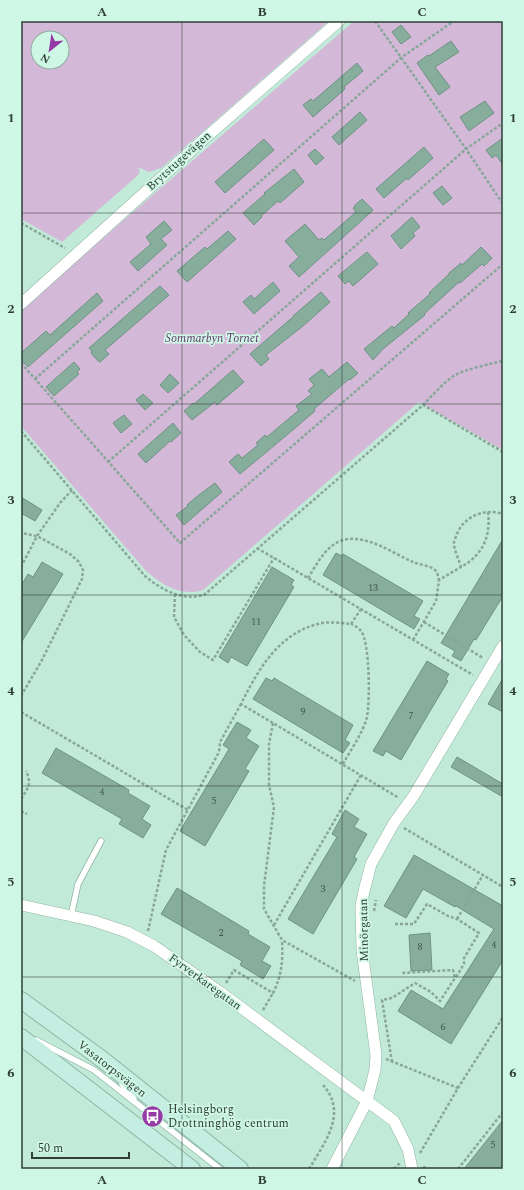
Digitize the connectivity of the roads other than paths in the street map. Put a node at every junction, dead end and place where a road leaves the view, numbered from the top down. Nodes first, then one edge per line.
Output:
1 (339, 21) edge
2 (21, 304) edge
3 (503, 646) edge
4 (101, 841) dead end
5 (21, 905) edge
6 (71, 916) junction
7 (21, 1000) edge
8 (21, 1032) edge
9 (21, 1037) edge
10 (103, 1060) junction
11 (367, 1101) junction
12 (142, 1108) junction
13 (416, 1168) edge
14 (192, 1169) edge
15 (220, 1169) edge
16 (240, 1169) edge
17 (332, 1169) edge

1 - 2 street, Brytstugevägen
3 - 11 street, Minörgatan
4 - 6 lane
5 - 6 street, Fyrverkaregatan
6 - 11 street, Fyrverkaregatan
7 - 10 main road, Vasatorpsvägen
8 - 12 lane
9 - 14 main road
10 - 12 lane
10 - 16 main road, Vasatorpsvägen
11 - 13 street, Fyrverkaregatan
11 - 17 street, Minörgatan
12 - 15 lane

